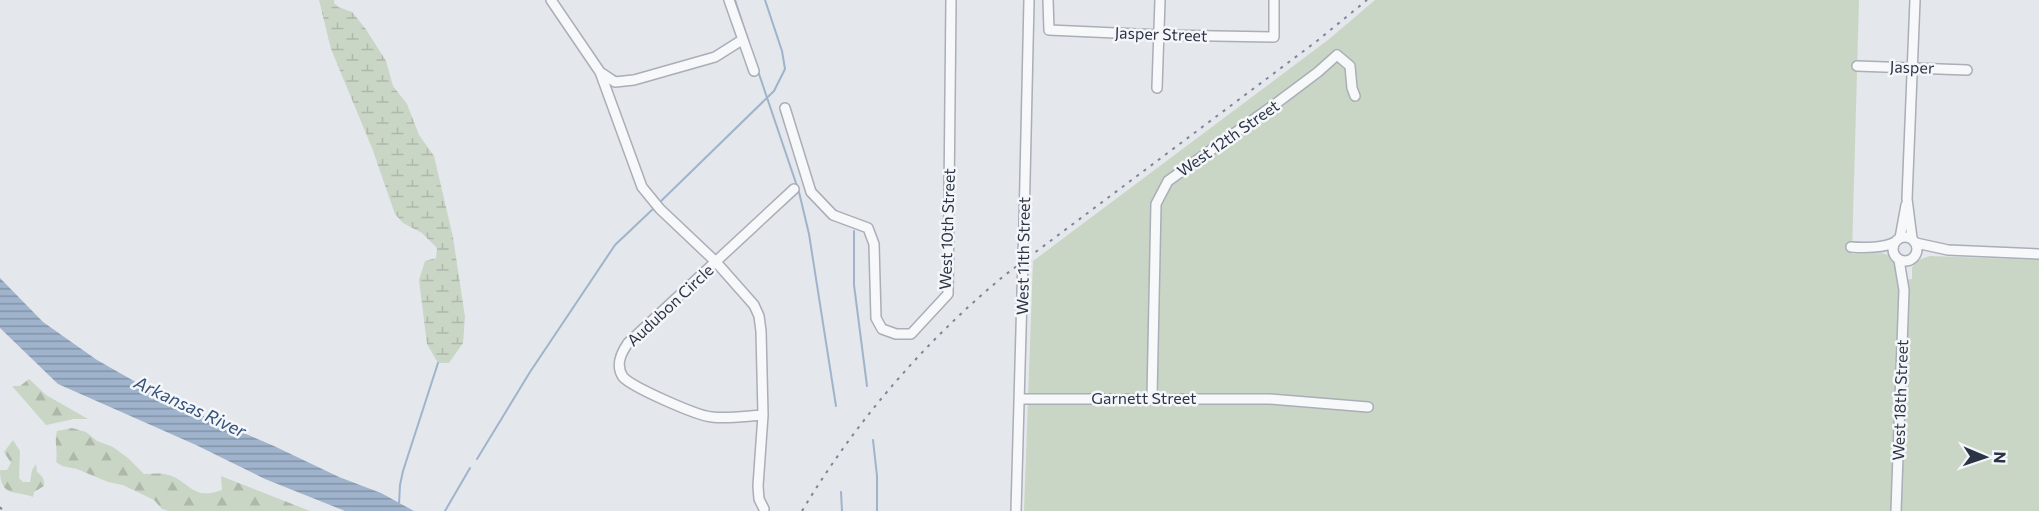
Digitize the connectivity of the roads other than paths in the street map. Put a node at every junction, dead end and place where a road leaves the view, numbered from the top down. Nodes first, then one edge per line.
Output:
1 (551, 0) edge
2 (729, 0) edge
3 (951, 0) edge
4 (1029, 0) edge
5 (1160, 0) edge
6 (1274, 0) edge
7 (1915, 0) edge
8 (1048, 1) edge
9 (1160, 35) junction
10 (742, 40) junction
11 (1857, 66) dead end
12 (1912, 67) junction
13 (1967, 70) dead end
14 (754, 71) dead end
15 (600, 72) junction
16 (1157, 88) dead end
17 (1355, 96) dead end
18 (785, 108) dead end
19 (794, 189) dead end
20 (1907, 199) junction
21 (1897, 240) junction
22 (1914, 240) junction
23 (1851, 248) dead end
24 (1867, 248) junction
25 (1948, 250) junction
26 (2039, 255) edge
27 (1897, 257) junction
28 (1914, 257) junction
29 (716, 262) junction
30 (1904, 290) junction
31 (1152, 398) junction
32 (1020, 399) junction
33 (1368, 407) dead end
34 (763, 415) junction
35 (764, 509) dead end
36 (1016, 511) edge
37 (1896, 511) edge

1 - 15 street
2 - 10 street
3 - 18 street, West 10th Street
4 - 8 street
4 - 32 street, West 11th Street, bridge
5 - 9 street
6 - 9 street, Jasper Street
7 - 12 street
8 - 9 street, Jasper Street
9 - 16 street
10 - 14 street
10 - 15 street
11 - 12 street, Jasper
12 - 13 street, Jasper
12 - 20 street
15 - 29 street
17 - 31 street, West 12th Street
19 - 29 street, Audubon Circle
20 - 21 street
20 - 22 street
21 - 22 street
21 - 24 street
21 - 27 street
22 - 25 street
22 - 28 street
23 - 24 street
24 - 27 street
25 - 26 street
25 - 28 street
27 - 28 street
27 - 30 street, West 18th Street
28 - 30 street, West 18th Street
29 - 34 street
29 - 34 street, Audubon Circle
30 - 37 street, West 18th Street
31 - 32 street, Garnett Street
31 - 33 street, Garnett Street
32 - 36 street, West 11th Street
34 - 35 street

